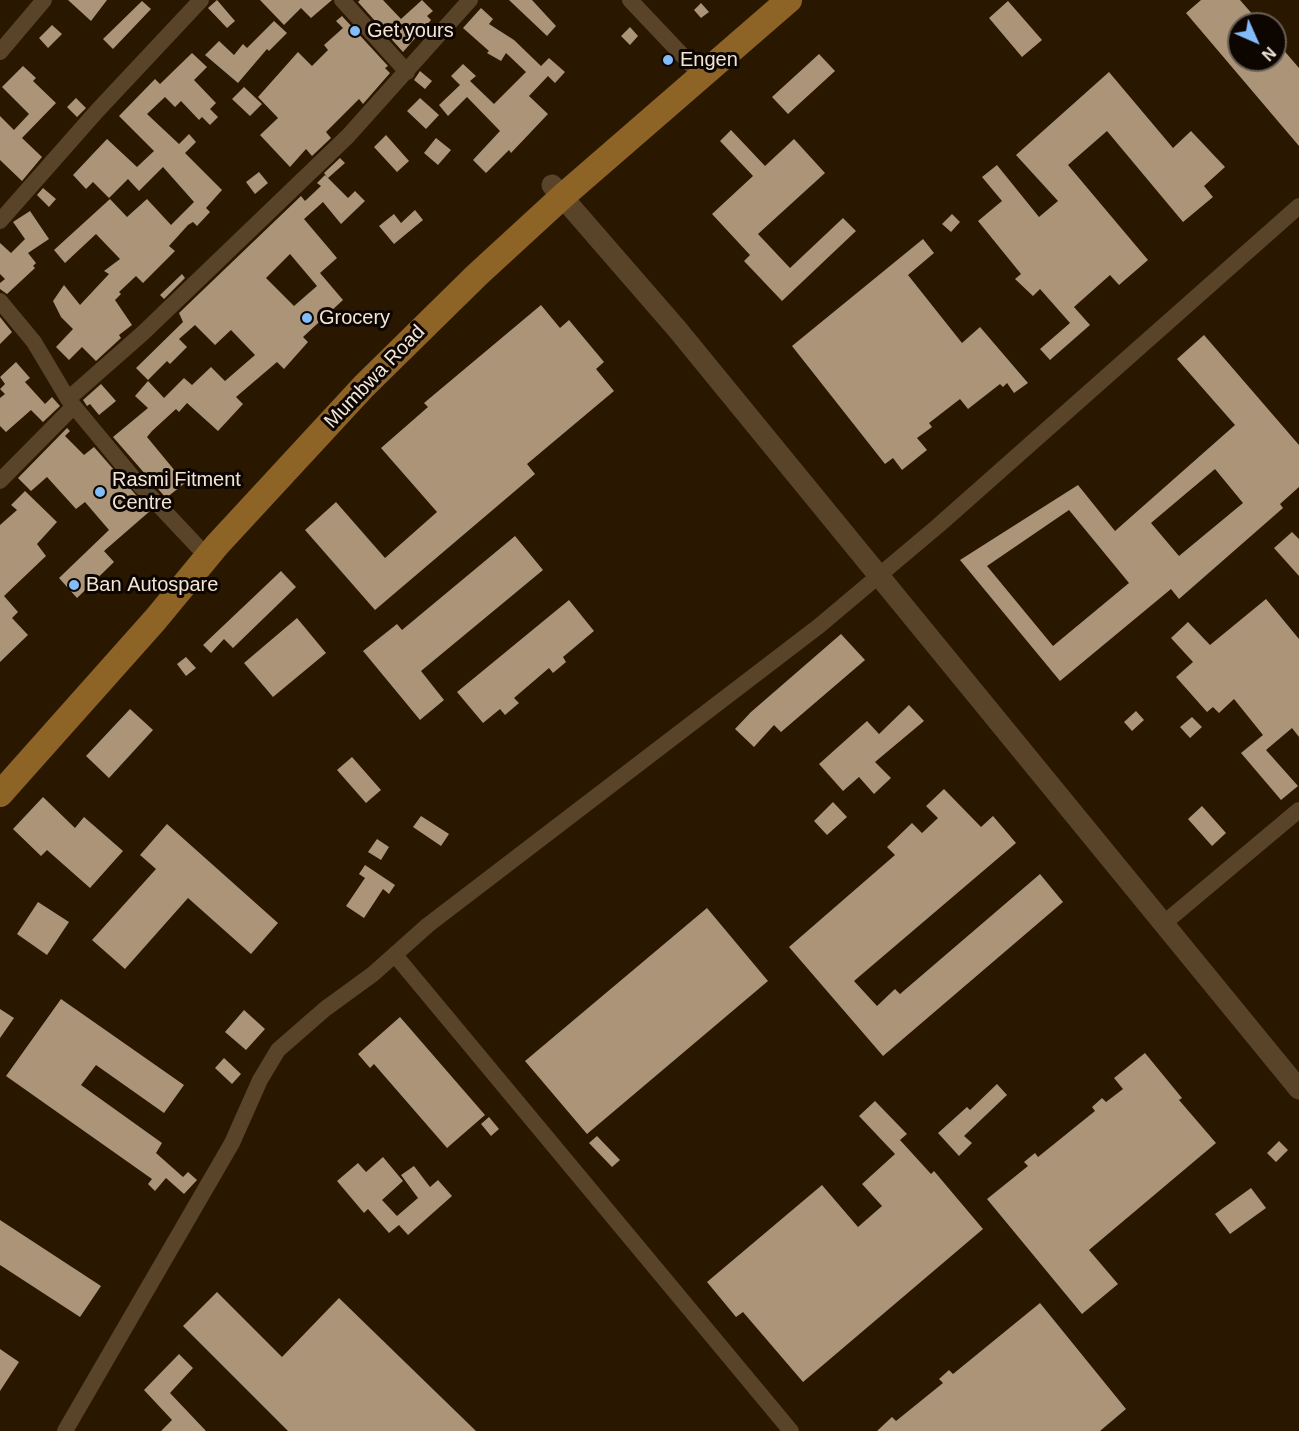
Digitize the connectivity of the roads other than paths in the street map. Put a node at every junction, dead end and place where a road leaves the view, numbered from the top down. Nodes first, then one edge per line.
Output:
1 (44, 0) edge
2 (201, 0) edge
3 (342, 0) edge
4 (470, 0) edge
5 (630, 0) edge
6 (764, 0) edge
7 (789, 0) edge
8 (0, 52) edge
9 (696, 69) junction
10 (407, 72) junction
11 (557, 190) junction
12 (1299, 206) edge
13 (0, 221) edge
14 (0, 301) edge
15 (71, 403) junction
16 (0, 481) edge
17 (198, 547) junction
18 (879, 575) junction
19 (0, 772) edge
20 (0, 794) edge
21 (1299, 810) edge
22 (1163, 924) junction
23 (395, 955) junction
24 (1299, 1089) edge
25 (65, 1431) edge
26 (791, 1431) edge

1 - 8 street
2 - 13 street
3 - 10 street
4 - 10 street
5 - 9 street
6 - 9 main road, Mumbwa Road
7 - 9 main road, Mumbwa Road
9 - 11 main road, Mumbwa Road
10 - 15 street
11 - 17 main road, Mumbwa Road
11 - 18 street
11 - 20 main road, Mumbwa Road
12 - 18 street
14 - 15 street
15 - 16 street
15 - 17 street
17 - 19 main road, Mumbwa Road
18 - 22 street
18 - 23 street
21 - 22 street
22 - 24 street
23 - 25 street
23 - 26 street

